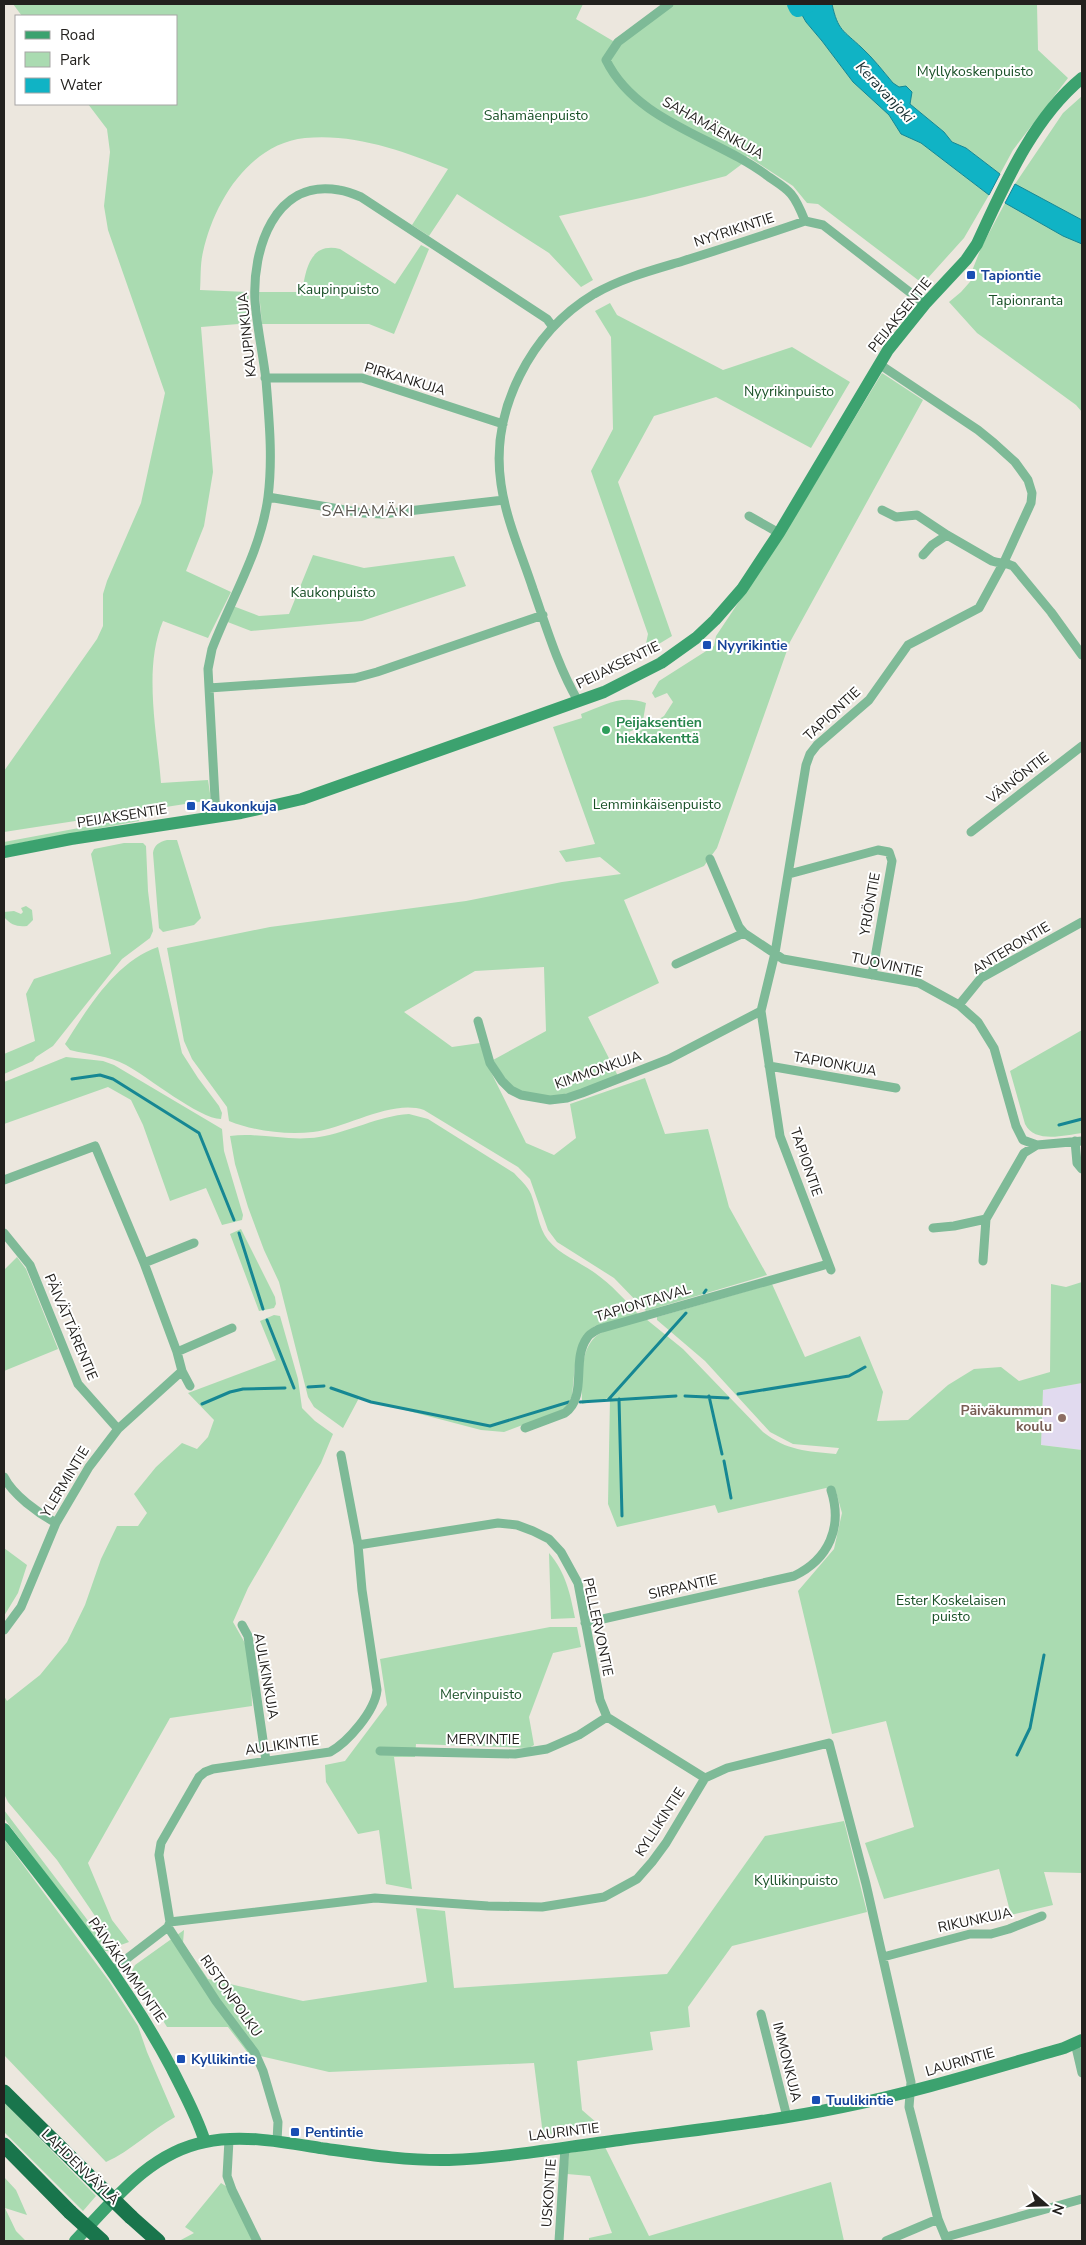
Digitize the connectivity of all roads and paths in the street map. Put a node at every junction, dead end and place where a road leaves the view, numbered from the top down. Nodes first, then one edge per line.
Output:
1 (668, 4) edge
2 (1082, 78) edge
3 (805, 221) junction
4 (925, 304) junction
5 (553, 326) junction
6 (879, 364) junction
7 (265, 378) junction
8 (503, 424) junction
9 (268, 498) junction
10 (504, 500) junction
11 (882, 510) dead end
12 (749, 516) dead end
13 (779, 533) junction
14 (947, 535) junction
15 (923, 555) dead end
16 (1004, 562) junction
17 (542, 615) junction
18 (1082, 654) edge
19 (209, 688) junction
20 (578, 701) junction
21 (1082, 746) edge
22 (216, 817) junction
23 (971, 832) dead end
24 (4, 852) edge
25 (710, 860) dead end
26 (788, 874) junction
27 (1082, 922) edge
28 (744, 933) junction
29 (775, 953) junction
30 (676, 964) dead end
31 (872, 975) junction
32 (960, 1005) junction
33 (761, 1011) junction
34 (478, 1021) dead end
35 (769, 1066) junction
36 (896, 1088) dead end
37 (1078, 1141) edge
38 (1037, 1145) junction
39 (1082, 1168) edge
40 (4, 1180) edge
41 (986, 1219) junction
42 (933, 1228) dead end
43 (4, 1233) edge
44 (194, 1244) dead end
45 (983, 1261) dead end
46 (144, 1263) junction
47 (830, 1267) joint
48 (232, 1328) dead end
49 (177, 1352) junction
50 (182, 1371) junction
51 (190, 1386) dead end
52 (118, 1428) junction
53 (525, 1428) dead end
54 (341, 1455) dead end
55 (4, 1477) edge
56 (831, 1490) dead end
57 (56, 1523) junction
58 (358, 1545) junction
59 (585, 1623) junction
60 (242, 1626) dead end
61 (4, 1630) edge
62 (607, 1717) junction
63 (380, 1751) dead end
64 (266, 1761) junction
65 (705, 1778) junction
66 (4, 1829) edge
67 (1042, 1916) dead end
68 (169, 1924) junction
69 (883, 1957) junction
70 (112, 1970) junction
71 (761, 2014) dead end
72 (1079, 2042) edge
73 (1082, 2073) edge
74 (910, 2091) junction
75 (4, 2092) edge
76 (787, 2117) junction
77 (229, 2140) junction
78 (277, 2141) junction
79 (205, 2142) junction
80 (4, 2145) edge
81 (565, 2147) junction
82 (1082, 2199) edge
83 (938, 2219) junction
84 (946, 2239) edge
85 (75, 2241) edge
86 (102, 2241) edge
87 (158, 2241) edge
88 (258, 2241) edge
89 (559, 2241) edge
90 (886, 2241) edge

1 - 3 street, SAHAMÄENKUJA
2 - 4 street, PEIJAKSENTIE
3 - 4 street
3 - 5 street, NYYRIKINTIE
4 - 6 street, PEIJAKSENTIE
5 - 7 street, KAUPINKUJA
5 - 8 street, NYYRIKINTIE
6 - 13 street, PEIJAKSENTIE
6 - 16 street, TAPIONTIE
7 - 8 street, PIRKANKUJA
7 - 9 street, KAUPINKUJA
8 - 10 street, NYYRIKINTIE
9 - 10 street
9 - 19 street, KAUPINKUJA
10 - 17 street, NYYRIKINTIE
11 - 14 street
12 - 13 street
13 - 20 street, PEIJAKSENTIE
14 - 15 street
14 - 16 street
16 - 18 street
16 - 26 street, TAPIONTIE
17 - 19 street
17 - 20 street, NYYRIKINTIE
19 - 22 street
20 - 22 street, PEIJAKSENTIE
21 - 23 street, VÄINÖNTIE
22 - 24 street, PEIJAKSENTIE
25 - 28 street
26 - 29 street, TAPIONTIE
26 - 31 street, YRJÖNTIE
27 - 32 street, ANTERONTIE
28 - 29 street, TUOVINTIE
28 - 30 street
29 - 31 street, TUOVINTIE
29 - 33 street, TAPIONTIE
31 - 32 street, TUOVINTIE
32 - 38 street, TUOVINTIE
33 - 34 street, KIMMONKUJA
33 - 35 street, TAPIONTIE
35 - 36 street, TAPIONKUJA
35 - 47 street, TAPIONTIE
37 - 38 street
37 - 39 street
38 - 41 street
40 - 46 street
41 - 42 street
41 - 45 street
43 - 52 street, PÄIVÄTTÄRENTIE
44 - 46 street
46 - 49 street
47 - 53 street, TAPIONTAIVAL
48 - 49 street
49 - 50 street
50 - 51 street
50 - 52 street, YLERMINTIE
52 - 57 street, YLERMINTIE
54 - 58 street, AULIKINTIE
55 - 57 street
56 - 59 street, SIRPANTIE
57 - 61 street, YLERMINTIE
58 - 59 street, PELLERVONTIE
58 - 64 street, AULIKINTIE
59 - 62 street, PELLERVONTIE
60 - 64 street, AULIKINKUJA
62 - 63 street, MERVINTIE
62 - 65 street
64 - 68 street, AULIKINTIE
65 - 68 street, KYLLIKINTIE
65 - 69 street
66 - 70 street, PÄIVÄKUMMUNTIE
67 - 69 street, RIKUNKUJA
68 - 70 street
68 - 78 street, RISTONPOLKU
69 - 74 street
70 - 79 street, PÄIVÄKUMMUNTIE
71 - 76 street, IMMONKUJA
72 - 73 street
72 - 74 street, LAURINTIE
74 - 76 street, LAURINTIE
74 - 83 street
75 - 87 highway, LAHDENVÄYLÄ, bridge
76 - 81 street, LAURINTIE
77 - 78 street, LAURINTIE
77 - 79 street, LAURINTIE
77 - 88 street
78 - 81 street, LAURINTIE
79 - 85 street, LAURINTIE
80 - 86 highway, bridge
81 - 89 street, USKONTIE
82 - 84 street
83 - 84 street
83 - 90 street

